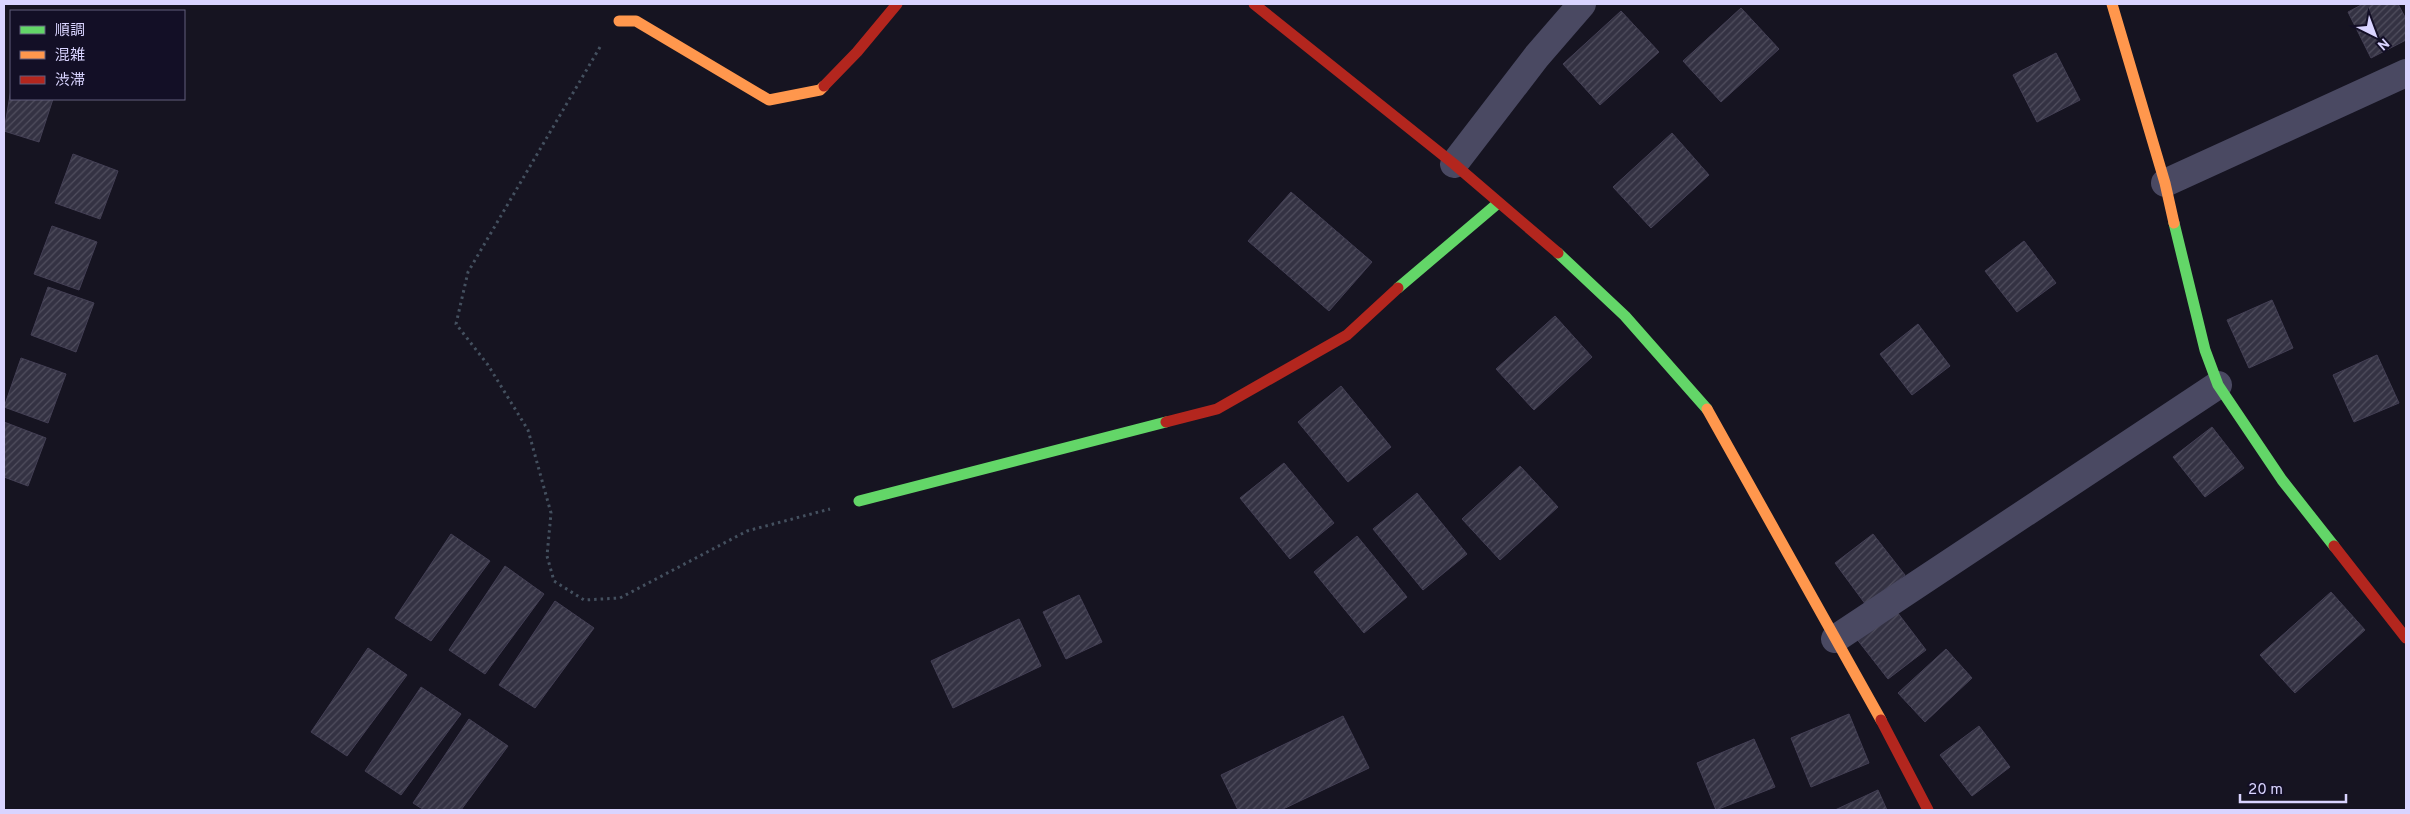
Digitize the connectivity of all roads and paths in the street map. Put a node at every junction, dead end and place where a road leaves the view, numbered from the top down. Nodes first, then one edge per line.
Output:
1 (897, 4) edge
2 (1254, 4) edge
3 (1582, 4) edge
4 (2112, 4) edge
5 (619, 21) dead end
6 (597, 52) dead end
7 (2406, 73) edge
8 (1454, 164) junction
9 (2165, 183) junction
10 (1497, 204) junction
11 (2218, 385) junction
12 (859, 501) joint
13 (2406, 638) edge
14 (1835, 639) junction
15 (1928, 810) edge

1 - 5 street
2 - 8 street
3 - 8 street
4 - 9 street
6 - 12 path
7 - 9 street
8 - 10 street
9 - 11 street
10 - 12 street
10 - 14 street
11 - 13 street
11 - 14 street
14 - 15 street

